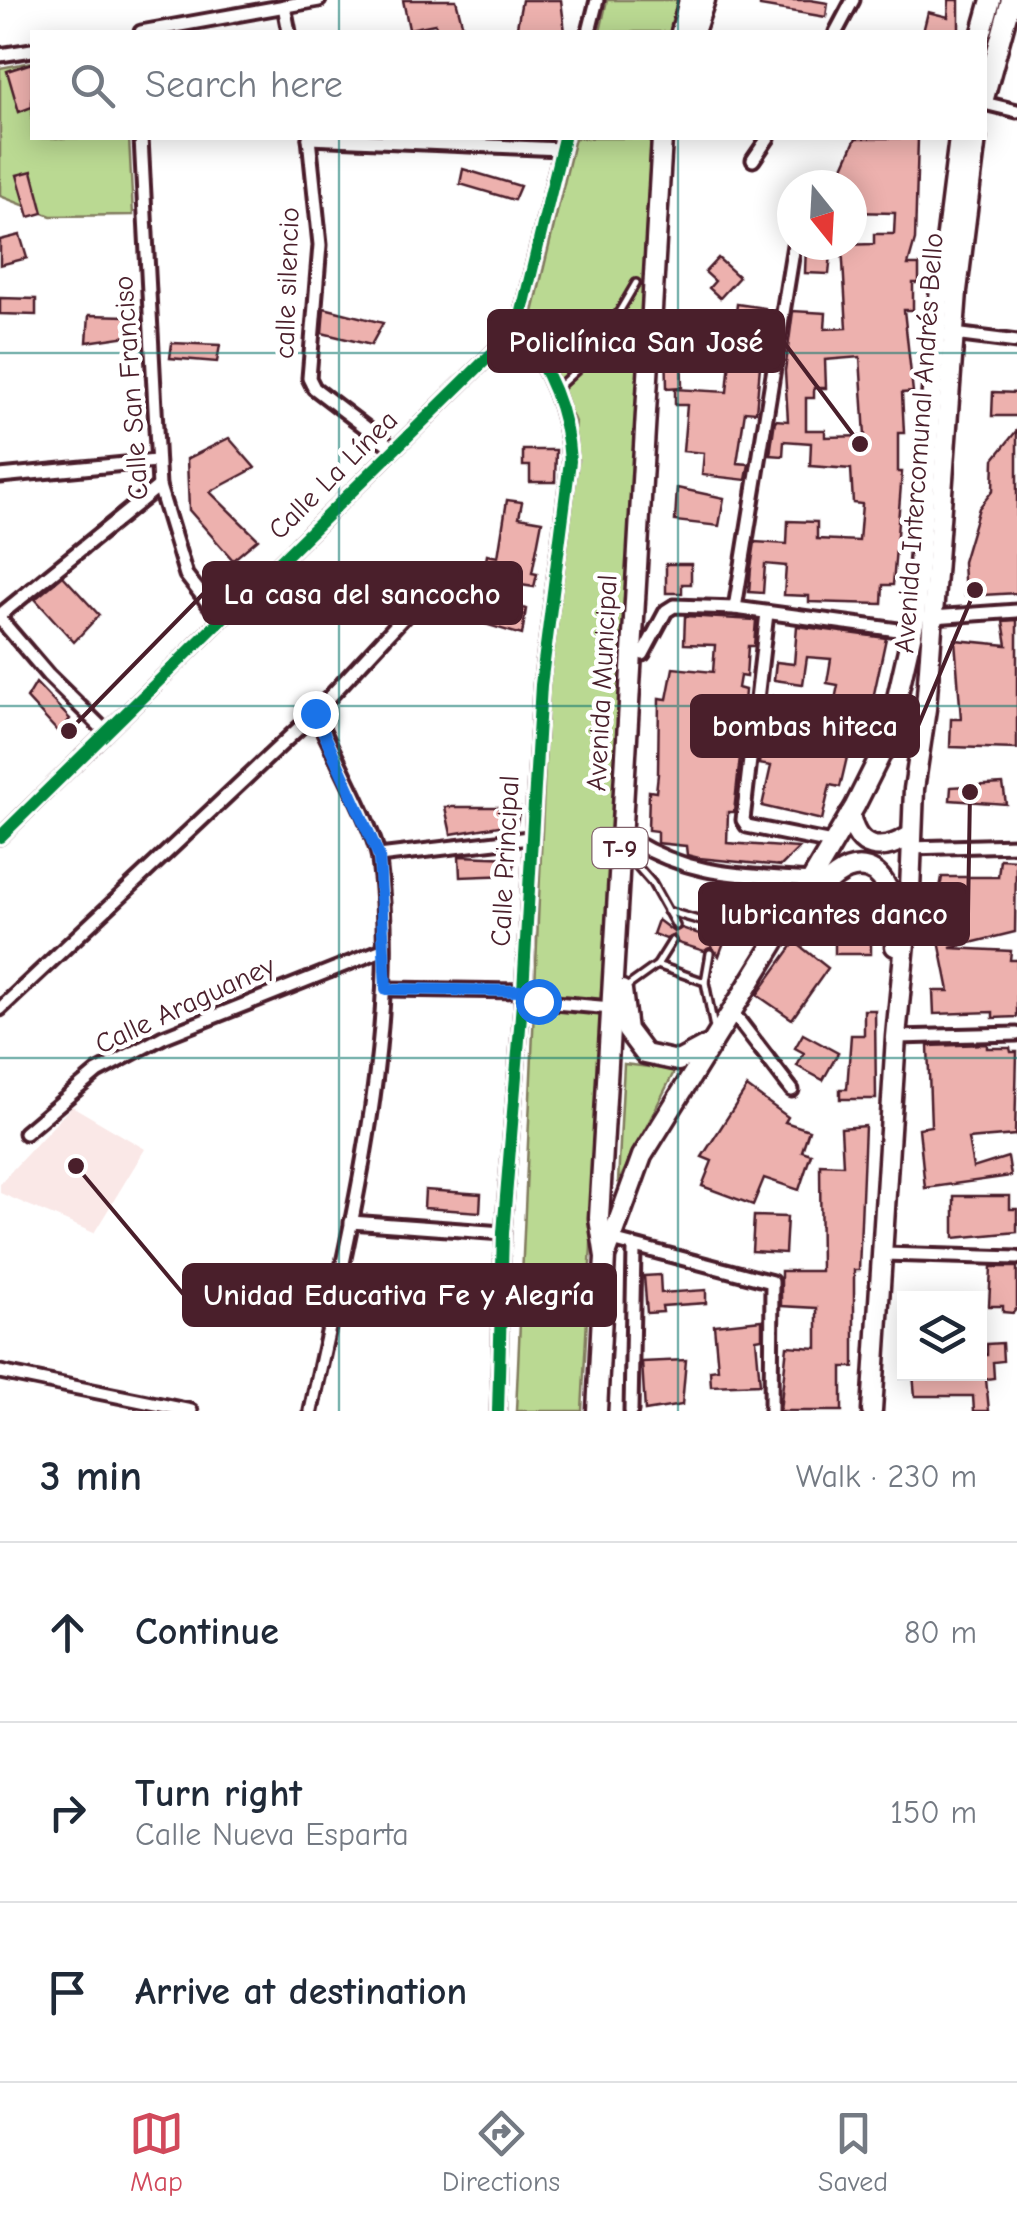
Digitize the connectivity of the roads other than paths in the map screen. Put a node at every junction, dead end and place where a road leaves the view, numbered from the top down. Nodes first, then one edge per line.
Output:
1 (319, 0) edge
2 (597, 0) edge
3 (690, 0) edge
4 (704, 0) edge
5 (853, 0) edge
6 (991, 0) edge
7 (1011, 0) edge
8 (284, 6) junction
9 (152, 30) edge
10 (289, 30) edge
11 (590, 30) edge
12 (682, 30) edge
13 (695, 30) edge
14 (837, 30) edge
15 (983, 30) edge
16 (30, 50) edge
17 (0, 55) edge
18 (987, 89) edge
19 (987, 101) edge
20 (1017, 111) edge
21 (141, 140) edge
22 (309, 140) edge
23 (411, 140) edge
24 (662, 140) edge
25 (672, 140) edge
26 (767, 140) edge
27 (958, 140) edge
28 (976, 140) edge
29 (563, 143) edge
30 (752, 160) dead end
31 (665, 170) junction
32 (792, 260) edge
33 (636, 282) dead end
34 (518, 328) junction
35 (954, 334) junction
36 (1017, 342) edge
37 (556, 389) junction
38 (648, 438) junction
39 (394, 449) junction
40 (156, 460) junction
41 (0, 476) edge
42 (159, 486) junction
43 (425, 594) dead end
44 (735, 608) junction
45 (1017, 611) edge
46 (767, 614) junction
47 (932, 616) junction
48 (0, 617) edge
49 (221, 620) junction
50 (913, 632) junction
51 (642, 654) junction
52 (315, 713) junction
53 (104, 730) junction
54 (850, 814) junction
55 (0, 837) edge
56 (529, 838) junction
57 (910, 842) junction
58 (832, 843) junction
59 (1017, 846) edge
60 (631, 849) junction
61 (379, 856) junction
62 (810, 880) junction
63 (667, 910) junction
64 (792, 911) junction
65 (676, 926) dead end
66 (725, 928) junction
67 (714, 939) dead end
68 (672, 941) dead end
69 (773, 945) junction
70 (382, 950) junction
71 (710, 953) dead end
72 (657, 964) junction
73 (705, 982) junction
74 (386, 989) junction
75 (622, 989) junction
76 (523, 995) junction
77 (611, 1008) junction
78 (0, 1009) edge
79 (733, 1012) junction
80 (716, 1034) junction
81 (1017, 1034) edge
82 (896, 1037) junction
83 (792, 1090) dead end
84 (25, 1133) dead end
85 (351, 1222) junction
86 (503, 1233) junction
87 (608, 1249) junction
88 (634, 1250) junction
89 (884, 1254) junction
90 (1017, 1258) edge
91 (0, 1372) edge
92 (124, 1396) junction
93 (121, 1411) edge
94 (190, 1411) edge
95 (311, 1411) edge
96 (498, 1411) edge
97 (597, 1411) edge
98 (632, 1411) edge
99 (771, 1411) edge
100 (872, 1411) edge

1 - 8 street
2 - 11 street
3 - 12 highway
4 - 13 highway
5 - 14 street
6 - 15 highway
7 - 18 highway
8 - 9 street
8 - 10 street
16 - 17 street
19 - 20 street
21 - 40 street, Calle San Franciso
22 - 39 street, calle silencio
23 - 29 street
24 - 31 highway, Avenida Municipal / T-9
25 - 31 highway, Avenida Municipal / T-9
26 - 30 street
27 - 50 highway, Avenida Intercomunal Andrés Bello / T-9
28 - 35 highway, Avenida Intercomunal Andrés Bello / T-9
29 - 34 street
31 - 38 highway, Avenida Municipal / T-9
32 - 44 street
33 - 37 lane
34 - 37 street, Calle Principal
34 - 39 street, Calle La Línea
35 - 36 street
35 - 47 highway, Avenida Intercomunal Andrés Bello / T-9
37 - 56 street, Calle Principal
38 - 51 highway, Avenida Municipal / T-9
38 - 77 highway, Avenida Municipal / T-9
39 - 49 street, Calle La Línea
40 - 41 street
40 - 42 street, Calle San Franciso
42 - 48 street
42 - 49 street, Calle San Franciso
43 - 52 street
44 - 46 street
44 - 51 street
45 - 47 street
46 - 50 street
46 - 58 street
47 - 57 highway, Avenida Intercomunal Andrés Bello / T-9
48 - 53 street
49 - 53 street, Calle La Línea
50 - 54 highway, Avenida Intercomunal Andrés Bello / T-9
51 - 60 highway, Avenida Municipal / T-9
52 - 61 street
52 - 78 street
53 - 55 street, Calle La Línea
54 - 57 highway
54 - 58 highway, Avenida Intercomunal Andrés Bello / T-9
56 - 61 street
56 - 76 street, Calle Principal
57 - 59 street
57 - 82 highway, Avenida Intercomunal Andrés Bello / T-9
58 - 62 highway, Avenida Intercomunal Andrés Bello / T-9
60 - 62 street
60 - 63 lane
60 - 75 highway, Avenida Municipal / T-9
61 - 70 street
62 - 64 highway, Avenida Intercomunal Andrés Bello / T-9
63 - 65 lane
63 - 66 lane
64 - 66 lane
64 - 69 highway, Avenida Intercomunal Andrés Bello / T-9
66 - 67 lane
68 - 72 lane
69 - 79 highway, Avenida Intercomunal Andrés Bello / T-9
69 - 82 highway, T-9
70 - 74 street
70 - 84 street, Calle Araguaney
71 - 73 lane
72 - 73 lane
72 - 75 lane
73 - 80 lane
74 - 76 street
74 - 85 street
75 - 80 highway, Avenida Municipal / T-9
76 - 77 street
76 - 86 street, Calle Principal
77 - 87 highway, Avenida Municipal / T-9
79 - 80 highway, Avenida Intercomunal Andrés Bello / T-9
79 - 83 street
80 - 87 highway, Avenida Intercomunal Andrés Bello / T-9
81 - 82 street
82 - 89 highway, Avenida Intercomunal Andrés Bello / T-9
85 - 86 street
85 - 95 street
86 - 96 street, Calle Principal
87 - 88 street
87 - 97 highway, Avenida Municipal / T-9
88 - 98 street
88 - 99 street
89 - 90 street
89 - 100 highway, Avenida Intercomunal Andrés Bello / T-9
91 - 92 street
92 - 93 street
92 - 94 street

